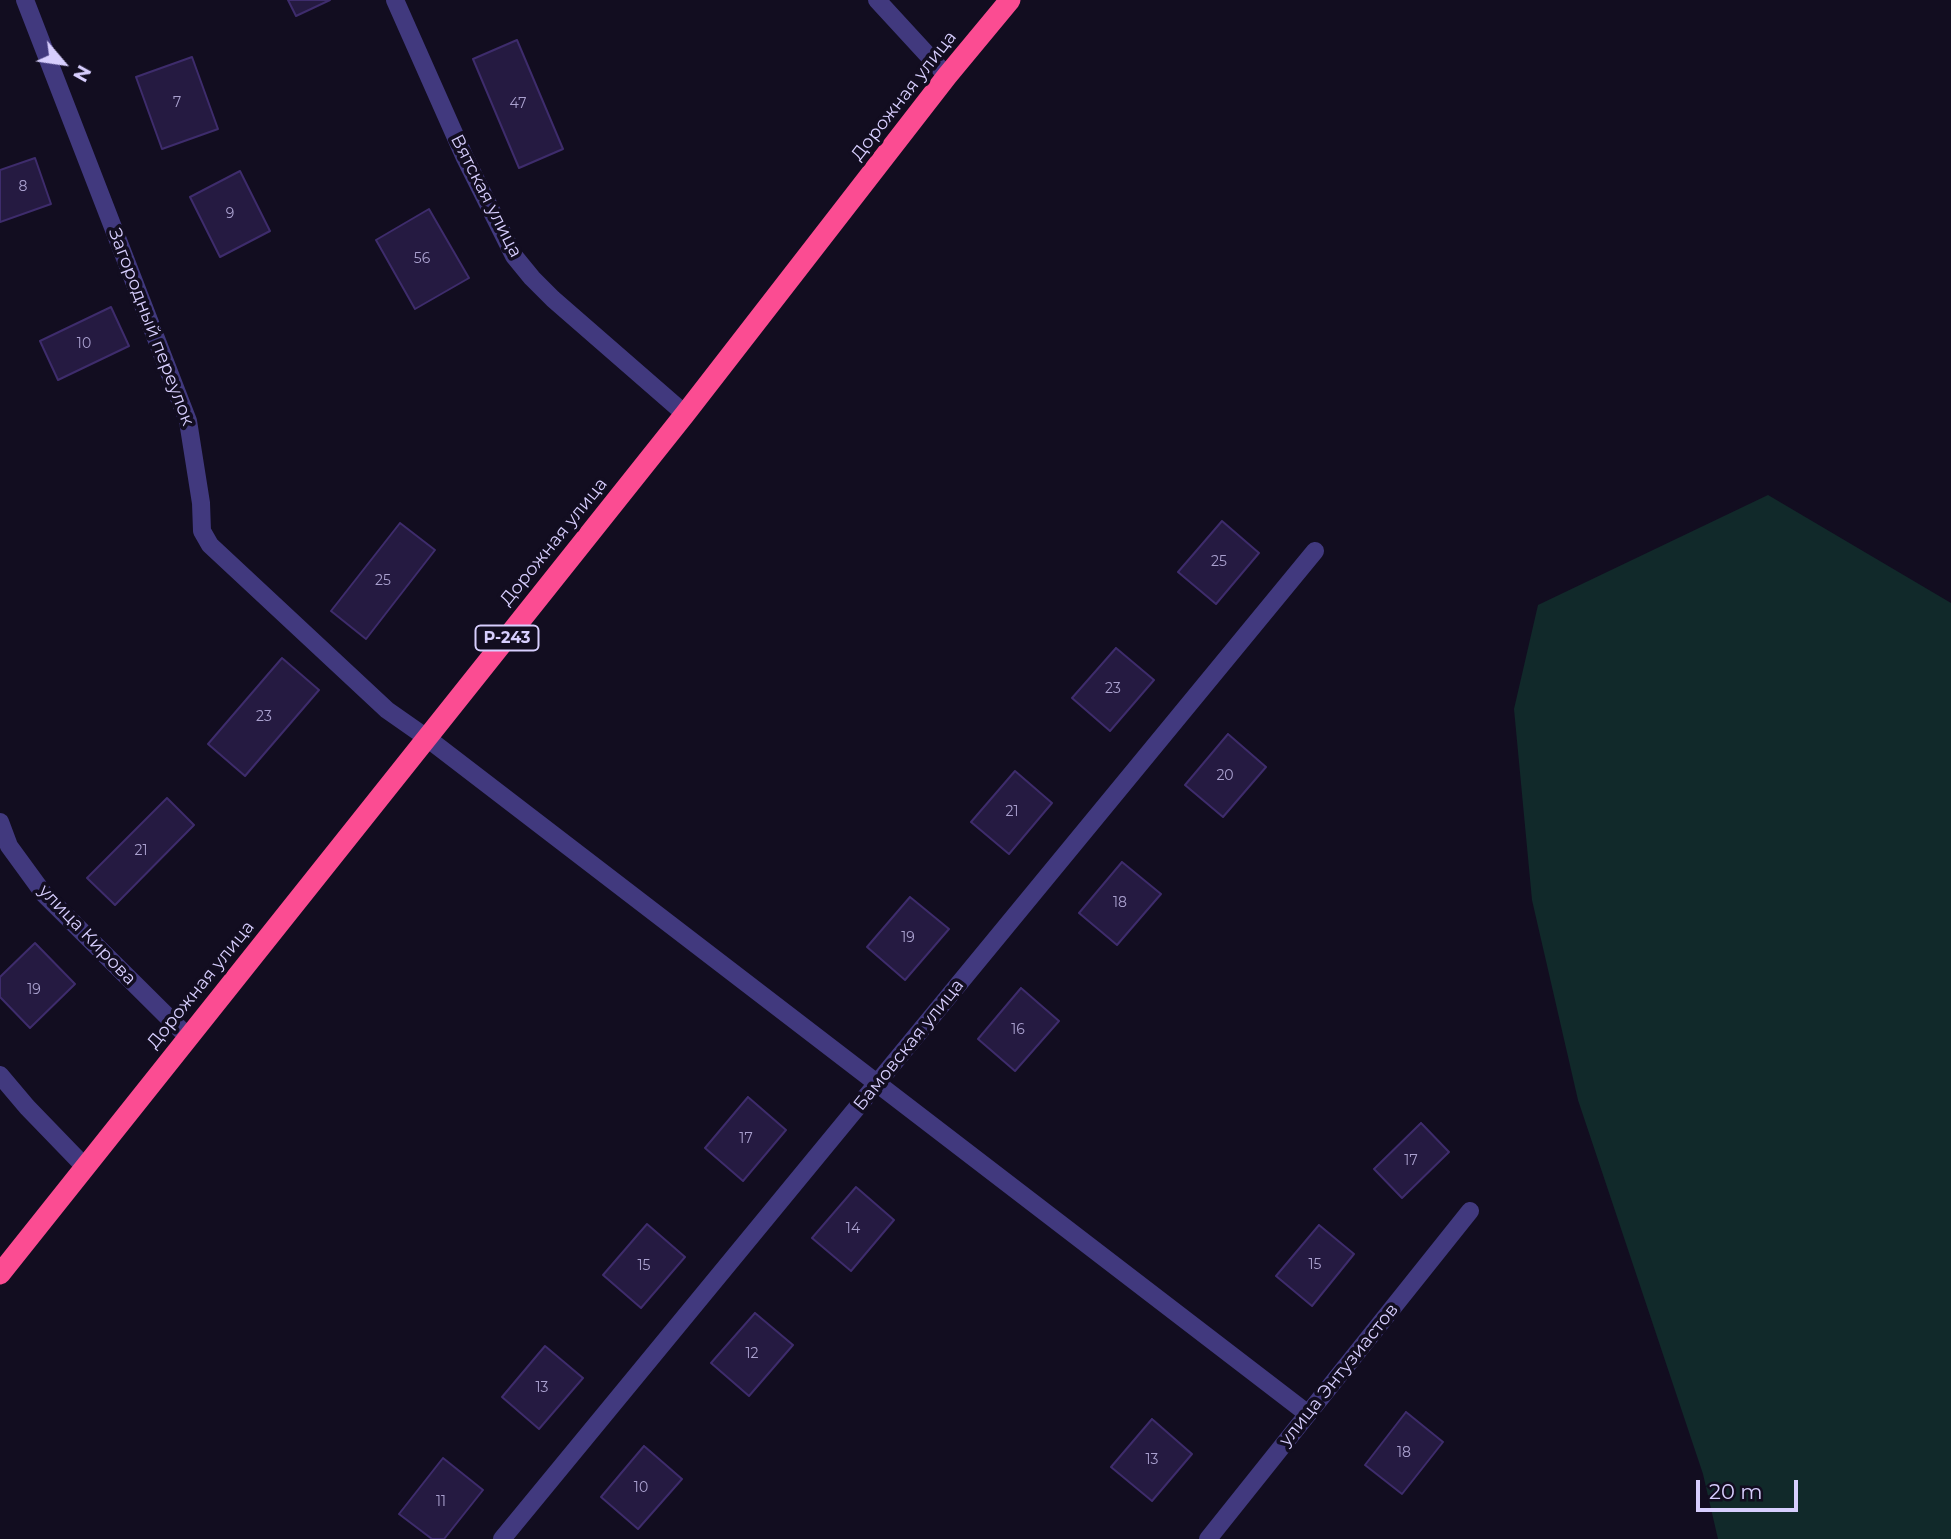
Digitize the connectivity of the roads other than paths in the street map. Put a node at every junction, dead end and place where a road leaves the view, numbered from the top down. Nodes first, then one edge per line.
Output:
1 (25, 0) edge
2 (395, 0) edge
3 (877, 0) edge
4 (1010, 0) edge
5 (947, 76) junction
6 (685, 414) junction
7 (1315, 551) dead end
8 (427, 738) junction
9 (0, 822) edge
10 (188, 1037) junction
11 (0, 1075) edge
12 (877, 1083) junction
13 (85, 1167) junction
14 (1470, 1211) dead end
15 (0, 1274) edge
16 (1308, 1414) junction
17 (502, 1539) edge
18 (1208, 1539) edge

1 - 8 street, Загородный переулок
2 - 6 street, Вятская улица
3 - 5 street
4 - 5 highway, Дорожная улица / Р-243
5 - 6 highway, Дорожная улица / Р-243
6 - 8 highway, Дорожная улица / Р-243
7 - 12 street, Бамовская улица
8 - 10 highway, Дорожная улица / Р-243
8 - 12 street, Загородный переулок
9 - 10 street, улица Кирова
10 - 13 highway, Дорожная улица / Р-243
11 - 13 street
12 - 16 street, Загородный переулок
12 - 17 street, Бамовская улица
13 - 15 highway, Дорожная улица / Р-243
14 - 16 street, улица Энтузиастов
16 - 18 street, улица Энтузиастов

